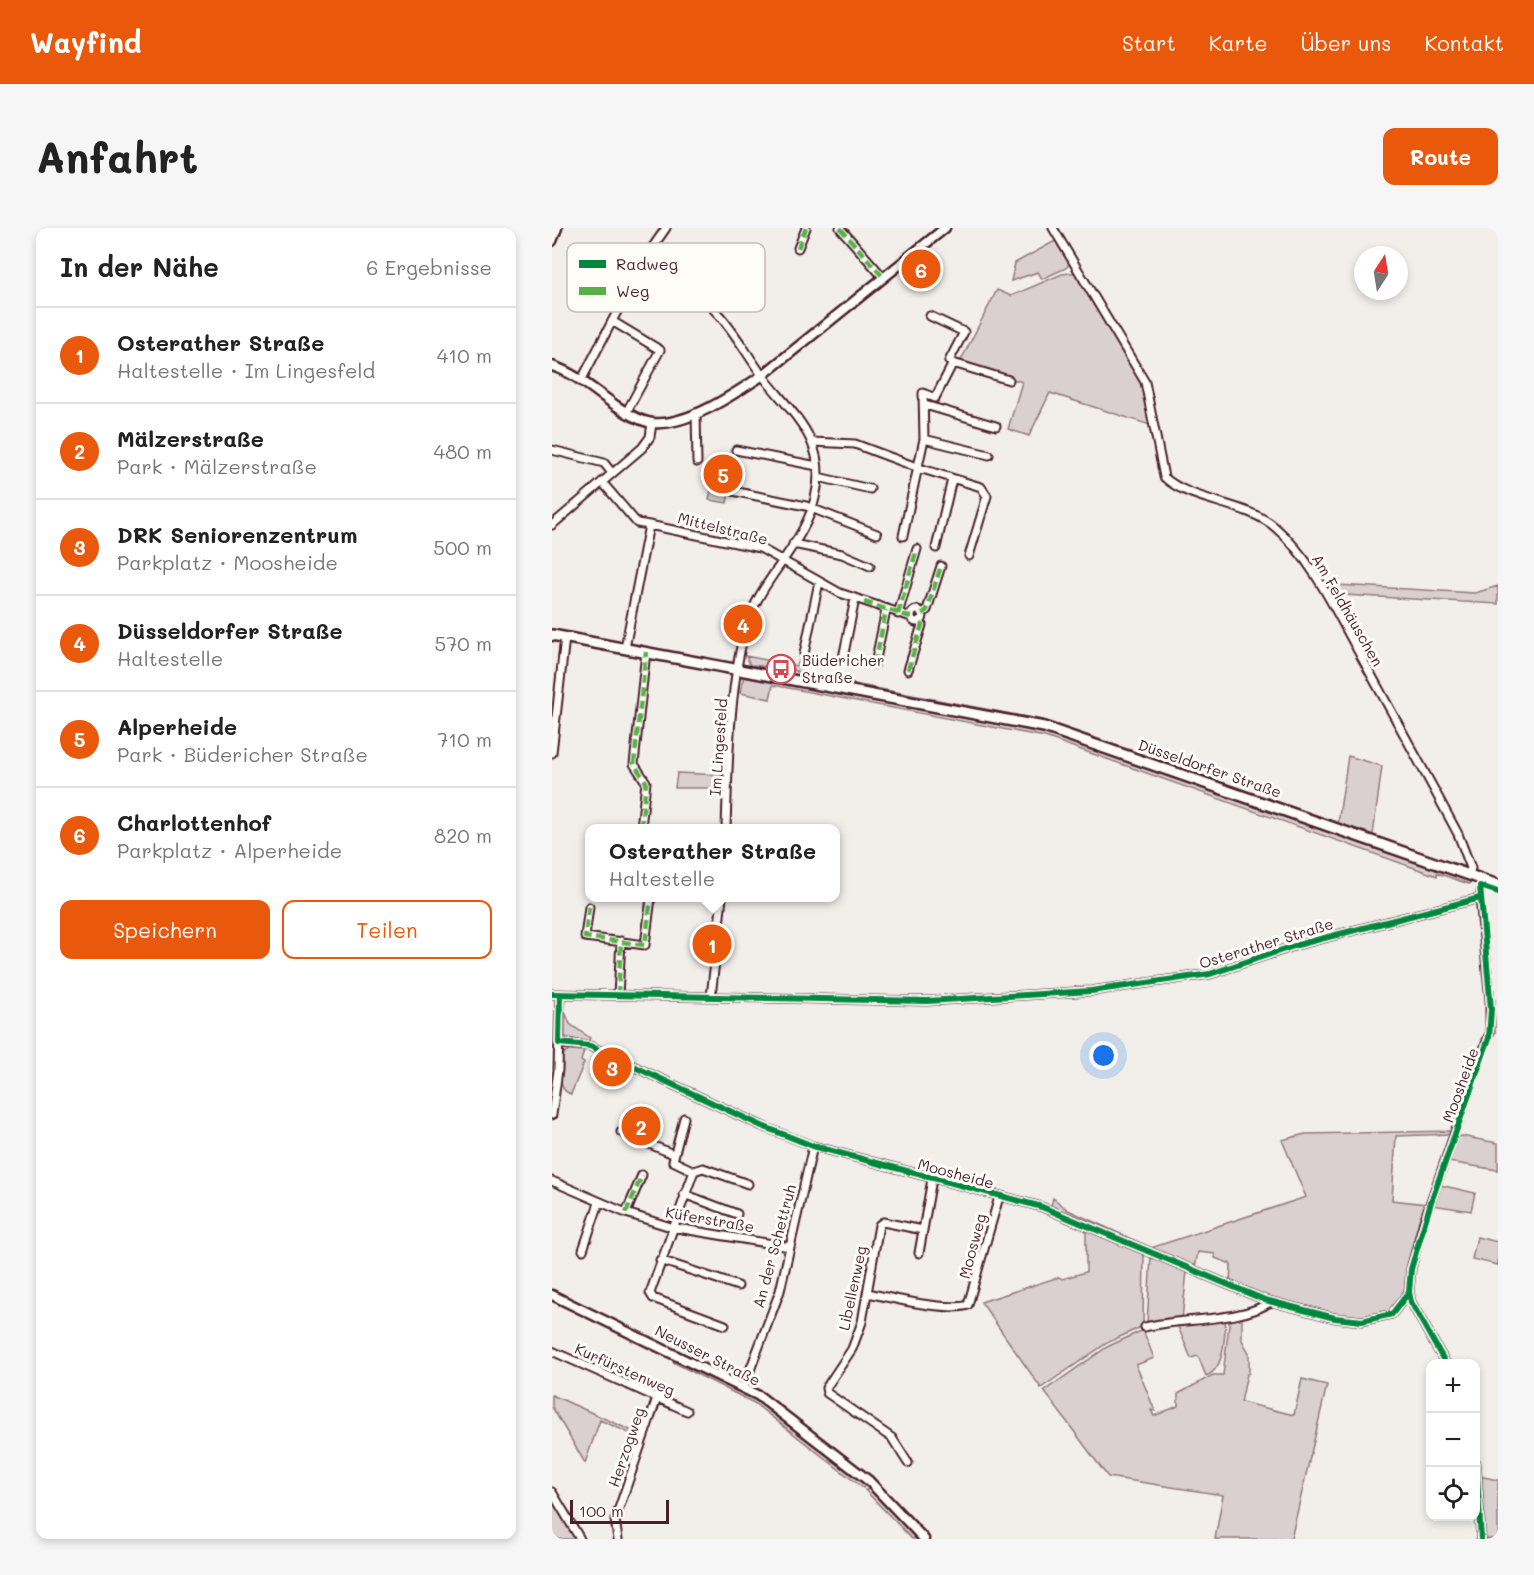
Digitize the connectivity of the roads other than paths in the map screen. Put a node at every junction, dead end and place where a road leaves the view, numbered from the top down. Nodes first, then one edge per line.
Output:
1 (557, 228) edge
2 (806, 228) edge
3 (840, 228) edge
4 (945, 228) edge
5 (1053, 228) edge
6 (664, 229) edge
7 (552, 242) edge
8 (655, 243) edge
9 (798, 248) dead end
10 (883, 277) junction
11 (617, 312) edge
12 (715, 312) edge
13 (930, 316) dead end
14 (612, 321) junction
15 (953, 363) junction
16 (552, 366) edge
17 (763, 375) junction
18 (1009, 380) dead end
19 (581, 381) junction
20 (925, 405) junction
21 (626, 413) junction
22 (696, 413) junction
23 (652, 423) junction
24 (996, 426) dead end
25 (924, 439) junction
26 (812, 441) junction
27 (552, 450) edge
28 (736, 450) dead end
29 (989, 455) dead end
30 (697, 462) dead end
31 (817, 466) junction
32 (919, 468) junction
33 (612, 473) junction
34 (818, 477) junction
35 (952, 479) junction
36 (602, 482) junction
37 (870, 489) dead end
38 (733, 491) dead end
39 (812, 509) junction
40 (552, 525) edge
41 (649, 525) junction
42 (878, 534) dead end
43 (903, 536) dead end
44 (793, 544) junction
45 (936, 548) dead end
46 (917, 549) dead end
47 (969, 556) dead end
48 (783, 560) junction
49 (870, 566) dead end
50 (941, 566) dead end
51 (819, 582) junction
52 (855, 599) junction
53 (886, 610) junction
54 (898, 614) junction
55 (921, 617) junction
56 (552, 635) edge
57 (565, 637) junction
58 (625, 648) junction
59 (646, 652) junction
60 (804, 654) dead end
61 (843, 658) dead end
62 (875, 664) dead end
63 (738, 669) junction
64 (908, 670) dead end
65 (552, 753) edge
66 (641, 824) edge
67 (726, 824) edge
68 (1469, 875) junction
69 (1482, 880) junction
70 (1498, 885) edge
71 (1480, 898) junction
72 (650, 902) edge
73 (721, 902) edge
74 (589, 908) dead end
75 (621, 941) junction
76 (556, 994) edge
77 (618, 995) junction
78 (711, 997) junction
79 (559, 1043) junction
80 (552, 1115) edge
81 (684, 1118) dead end
82 (621, 1132) dead end
83 (813, 1146) junction
84 (674, 1154) junction
85 (694, 1171) junction
86 (642, 1175) dead end
87 (932, 1179) junction
88 (552, 1180) edge
89 (748, 1184) dead end
90 (684, 1194) junction
91 (999, 1197) junction
92 (599, 1203) junction
93 (626, 1213) junction
94 (737, 1214) dead end
95 (671, 1227) junction
96 (923, 1230) junction
97 (790, 1247) junction
98 (583, 1250) dead end
99 (919, 1253) dead end
100 (660, 1260) junction
101 (738, 1286) dead end
102 (1409, 1292) junction
103 (868, 1293) junction
104 (552, 1295) edge
105 (1270, 1302) junction
106 (725, 1325) dead end
107 (1145, 1327) dead end
108 (552, 1351) edge
109 (1443, 1359) edge
110 (744, 1386) junction
111 (657, 1398) junction
112 (687, 1411) dead end
113 (908, 1463) dead end
114 (1476, 1467) edge
115 (552, 1492) edge
116 (580, 1539) edge
117 (618, 1539) edge
118 (924, 1539) edge
119 (1481, 1539) edge

1 - 7 street
2 - 9 street
3 - 10 street
4 - 10 street
5 - 68 street, Am Feldhäuschen
6 - 8 street
10 - 17 street
11 - 14 street
12 - 17 street
13 - 15 street
14 - 19 street
14 - 21 street
15 - 18 street
15 - 20 street
16 - 19 street
17 - 22 street
17 - 26 street
19 - 21 street
20 - 24 street
20 - 25 street
21 - 23 street
22 - 23 street
22 - 30 street
23 - 33 street
25 - 29 street
25 - 32 street
26 - 31 street
26 - 32 street
27 - 33 street
28 - 31 street
31 - 34 street
32 - 35 street
32 - 43 street
33 - 36 street
34 - 37 street
34 - 39 street
35 - 45 street
35 - 47 street
36 - 40 street
36 - 41 street, Mittelstraße
38 - 39 street
39 - 42 street
39 - 44 street
41 - 48 street, Mittelstraße
41 - 58 street
44 - 48 street
44 - 49 street
46 - 54 street
48 - 51 street, Mittelstraße
48 - 63 street
50 - 55 street
51 - 52 street, Mittelstraße
51 - 60 street
52 - 53 street, Mittelstraße
52 - 61 street
53 - 54 street, Mittelstraße
53 - 62 street
54 - 55 street, Mittelstraße
55 - 64 street
56 - 57 main road, Düsseldorfer Straße
57 - 58 main road, Düsseldorfer Straße
57 - 65 street
58 - 59 main road, Düsseldorfer Straße
59 - 63 main road, Düsseldorfer Straße
59 - 66 street
63 - 67 street, Im Lingesfeld
63 - 68 main road, Düsseldorfer Straße
68 - 69 main road, Düsseldorfer Straße
69 - 70 main road, Düsseldorfer Straße
69 - 71 street, Moosheide
71 - 78 street, Osterather Straße
71 - 102 street, Moosheide
72 - 75 street
73 - 78 street
74 - 75 street
75 - 77 street
76 - 77 street, Osterather Straße
76 - 79 street
77 - 78 street, Osterather Straße
79 - 80 street
79 - 83 street, Moosheide
81 - 84 street
82 - 84 street
83 - 87 street, Moosheide
83 - 97 street, An der Schettruh
84 - 85 street
85 - 89 street
85 - 90 street
86 - 93 street
87 - 91 street, Moosheide
87 - 96 street
88 - 92 street, Küferstraße
90 - 94 street
90 - 95 street
91 - 103 street, Moosweg
91 - 105 street, Moosheide
92 - 93 street, Küferstraße
92 - 98 street
93 - 95 street, Küferstraße
95 - 97 street, Küferstraße
95 - 100 street
96 - 99 street
96 - 103 street, Libellenweg
97 - 110 street, An der Schettruh
100 - 101 street
100 - 106 street
102 - 105 street, Moosheide
102 - 109 street, Moosheide
103 - 113 street, Libellenweg
104 - 110 street, Neusser Straße
105 - 107 street
108 - 111 street, Kurfürstenweg
110 - 118 street, Neusser Straße
111 - 112 street, Kurfürstenweg
111 - 117 street, Herzogweg
114 - 119 street
115 - 116 street

